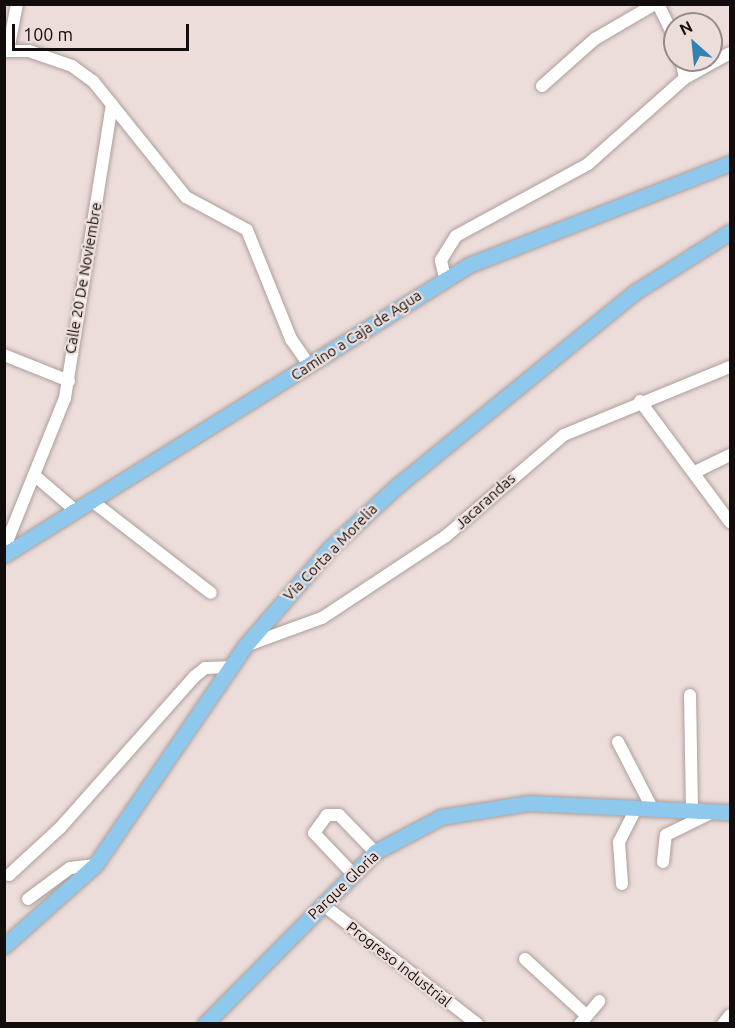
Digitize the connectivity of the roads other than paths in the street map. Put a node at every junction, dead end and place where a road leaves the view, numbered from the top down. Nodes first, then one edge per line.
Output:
1 (16, 4) edge
2 (657, 4) edge
3 (6, 51) edge
4 (730, 53) edge
5 (684, 72) edge
6 (685, 78) junction
7 (542, 86) dead end
8 (112, 105) junction
9 (730, 163) edge
10 (730, 232) edge
11 (445, 278) junction
12 (4, 355) edge
13 (309, 365) junction
14 (730, 367) edge
15 (69, 381) junction
16 (640, 401) junction
17 (730, 455) edge
18 (697, 471) junction
19 (34, 475) junction
20 (92, 501) junction
21 (726, 505) edge
22 (76, 511) junction
23 (730, 522) edge
24 (4, 549) edge
25 (4, 555) edge
26 (211, 593) dead end
27 (245, 646) junction
28 (230, 667) junction
29 (690, 695) dead end
30 (618, 742) dead end
31 (636, 808) junction
32 (652, 808) junction
33 (692, 810) junction
34 (725, 810) edge
35 (375, 852) junction
36 (663, 862) dead end
37 (95, 865) junction
38 (352, 873) junction
39 (9, 875) dead end
40 (622, 884) dead end
41 (28, 899) dead end
42 (322, 904) junction
43 (4, 946) edge
44 (525, 959) dead end
45 (599, 1001) dead end
46 (730, 1015) edge
47 (583, 1019) edge
48 (205, 1023) edge
49 (477, 1023) edge
50 (723, 1023) edge

1 - 3 street
2 - 7 street
3 - 8 street
4 - 6 street
5 - 6 street
6 - 11 street
8 - 13 street
8 - 15 street, Calle 20 De Noviembre
9 - 11 main road, Camino a Caja de Agua
10 - 27 main road, Via Corta a Morelia
11 - 13 main road, Camino a Caja de Agua
12 - 15 street
13 - 20 main road, Camino a Caja de Agua
14 - 16 street, Jacarandas
15 - 19 street, Calle 20 De Noviembre
16 - 18 street
16 - 27 street, Jacarandas
17 - 18 street
18 - 21 street
19 - 22 street
19 - 24 street, Calle 20 De Noviembre
20 - 22 main road, Camino a Caja de Agua
20 - 26 street
21 - 23 street
22 - 25 main road, Camino a Caja de Agua
27 - 28 main road, Via Corta a Morelia
28 - 37 main road, Via Corta a Morelia
28 - 39 street
29 - 33 street
30 - 32 street
31 - 32 main road, Parque Gloria
31 - 35 main road, Parque Gloria
31 - 40 street
32 - 33 main road, Parque Gloria
33 - 34 main road, Parque Gloria
34 - 36 street
35 - 38 main road, Parque Gloria
35 - 38 street
37 - 41 street
37 - 43 main road, Via Corta a Morelia
38 - 42 main road, Parque Gloria
42 - 48 main road, Parque Gloria
42 - 49 street, Progreso Industrial
44 - 47 street
45 - 47 street
46 - 50 street

